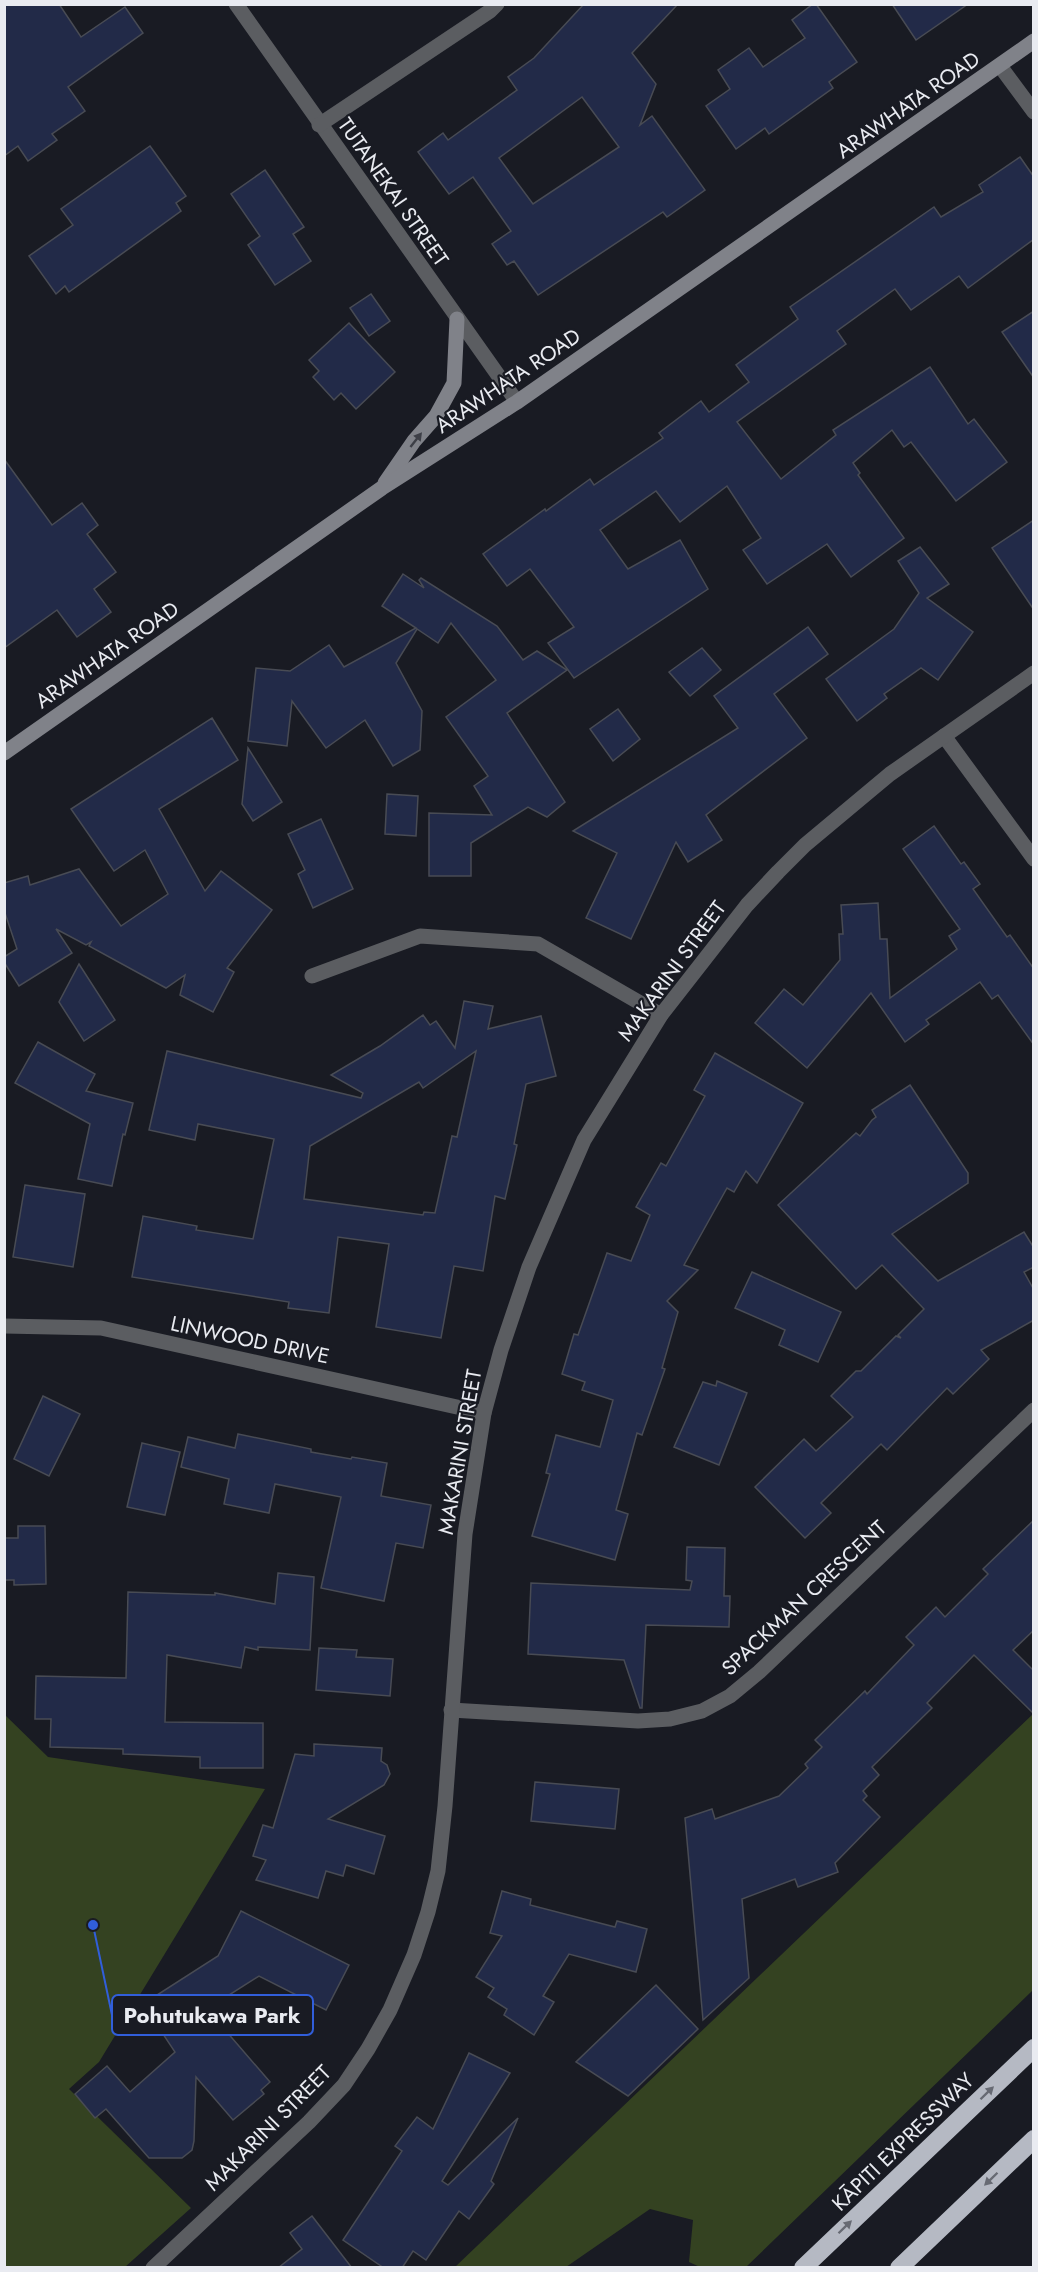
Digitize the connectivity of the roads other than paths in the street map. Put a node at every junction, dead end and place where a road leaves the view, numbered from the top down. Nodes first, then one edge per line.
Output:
1 (236, 4) edge
2 (497, 4) edge
3 (1034, 41) edge
4 (1000, 66) junction
5 (1034, 112) edge
6 (319, 125) junction
7 (457, 318) junction
8 (517, 402) junction
9 (382, 488) junction
10 (1034, 673) edge
11 (944, 736) junction
12 (4, 753) edge
13 (1034, 859) edge
14 (312, 976) dead end
15 (661, 1015) junction
16 (4, 1326) edge
17 (1034, 1410) edge
18 (484, 1413) junction
19 (451, 1710) junction
20 (1034, 2048) edge
21 (1034, 2139) edge
22 (153, 2268) edge
23 (803, 2268) edge
24 (899, 2268) edge

1 - 6 street, TUTANEKAI STREET
2 - 6 street
3 - 4 main road, ARAWHATA ROAD
4 - 5 street
4 - 8 main road, ARAWHATA ROAD
6 - 7 street, TUTANEKAI STREET
7 - 8 street, TUTANEKAI STREET
9 -> 7 main road
8 - 9 main road, ARAWHATA ROAD
9 - 12 main road, ARAWHATA ROAD
10 - 11 street, MAKARINI STREET
11 - 13 street
11 - 15 street, MAKARINI STREET
14 - 15 street
15 - 18 street, MAKARINI STREET
16 - 18 street, LINWOOD DRIVE
17 - 19 street, SPACKMAN CRESCENT
18 - 19 street, MAKARINI STREET
19 - 22 street, MAKARINI STREET
23 -> 20 highway, KĀPITI EXPRESSWAY
21 -> 24 highway

